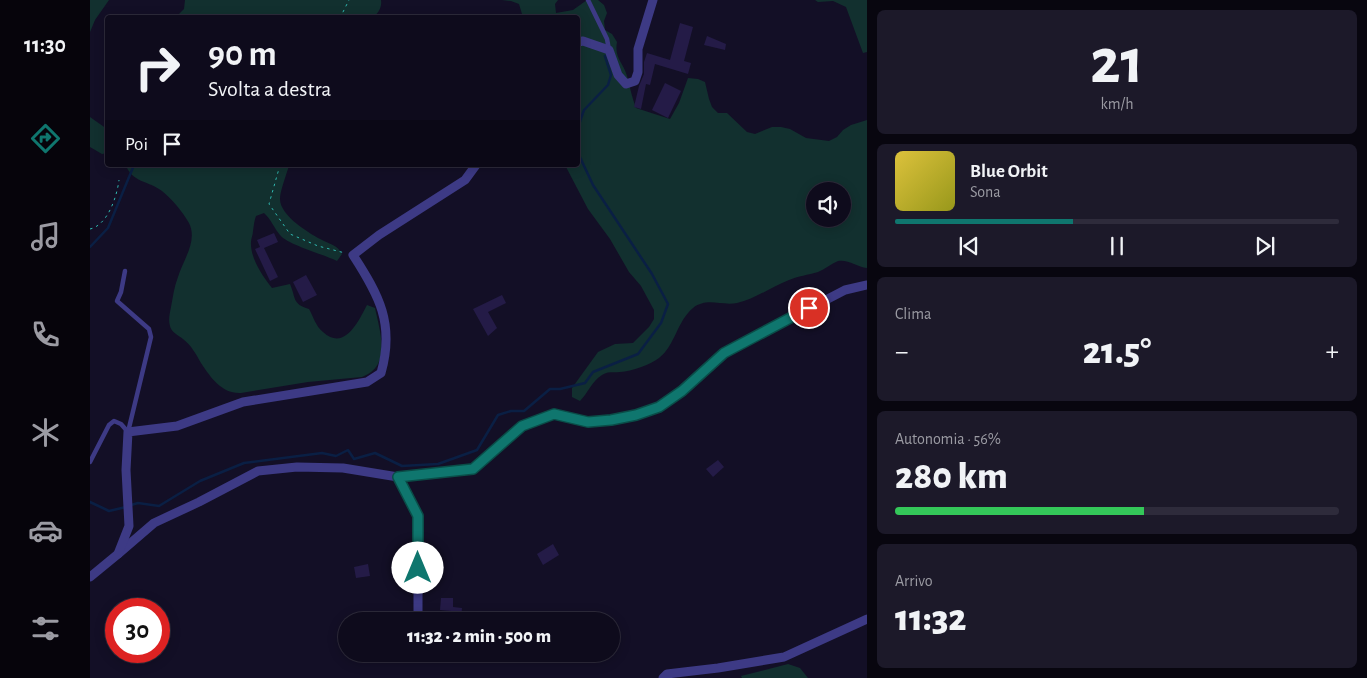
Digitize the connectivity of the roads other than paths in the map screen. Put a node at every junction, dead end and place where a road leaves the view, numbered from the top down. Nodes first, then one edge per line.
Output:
1 (588, 0) edge
2 (653, 0) edge
3 (580, 42) edge
4 (609, 50) junction
5 (475, 167) edge
6 (125, 271) dead end
7 (867, 285) edge
8 (128, 432) junction
9 (90, 462) edge
10 (398, 477) junction
11 (118, 554) junction
12 (90, 577) edge
13 (418, 612) edge
14 (867, 619) edge
15 (663, 678) edge

1 - 4 lane
2 - 4 street
3 - 4 street
5 - 8 street
6 - 8 lane
7 - 10 street
8 - 9 lane
8 - 11 street
10 - 11 street
10 - 13 street
11 - 12 street
14 - 15 street

